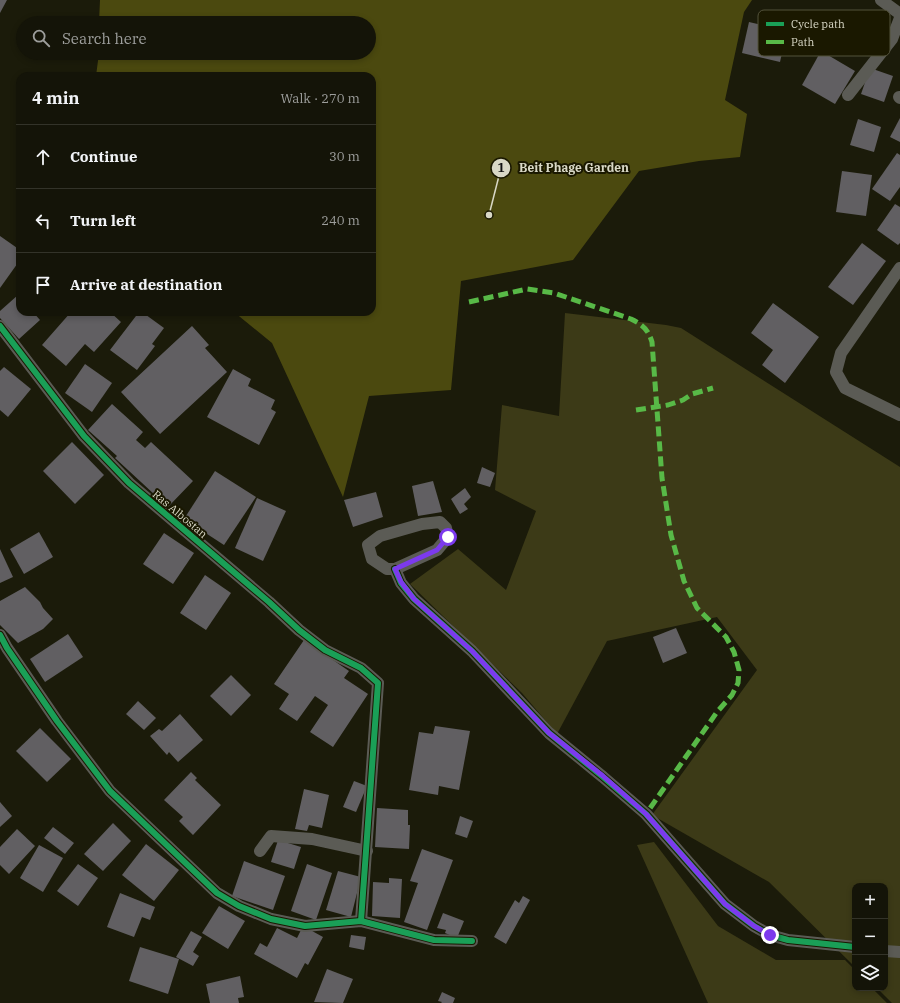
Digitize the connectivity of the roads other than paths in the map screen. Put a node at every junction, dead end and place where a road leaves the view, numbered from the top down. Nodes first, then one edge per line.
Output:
1 (881, 0) edge
2 (900, 14) edge
3 (900, 18) edge
4 (890, 42) edge
5 (879, 56) edge
6 (848, 95) dead end
7 (900, 268) edge
8 (0, 326) edge
9 (900, 415) edge
10 (395, 569) junction
11 (0, 635) edge
12 (260, 851) dead end
13 (367, 851) junction
14 (361, 922) junction
15 (472, 941) dead end
16 (852, 947) edge
17 (888, 951) edge
18 (900, 952) edge

1 - 2 street
3 - 4 street
5 - 6 street
7 - 9 street
8 - 13 street, Ras Albostan
10 - 10 street
10 - 16 street
11 - 14 street
12 - 13 street
13 - 14 street
14 - 15 street
17 - 18 street

